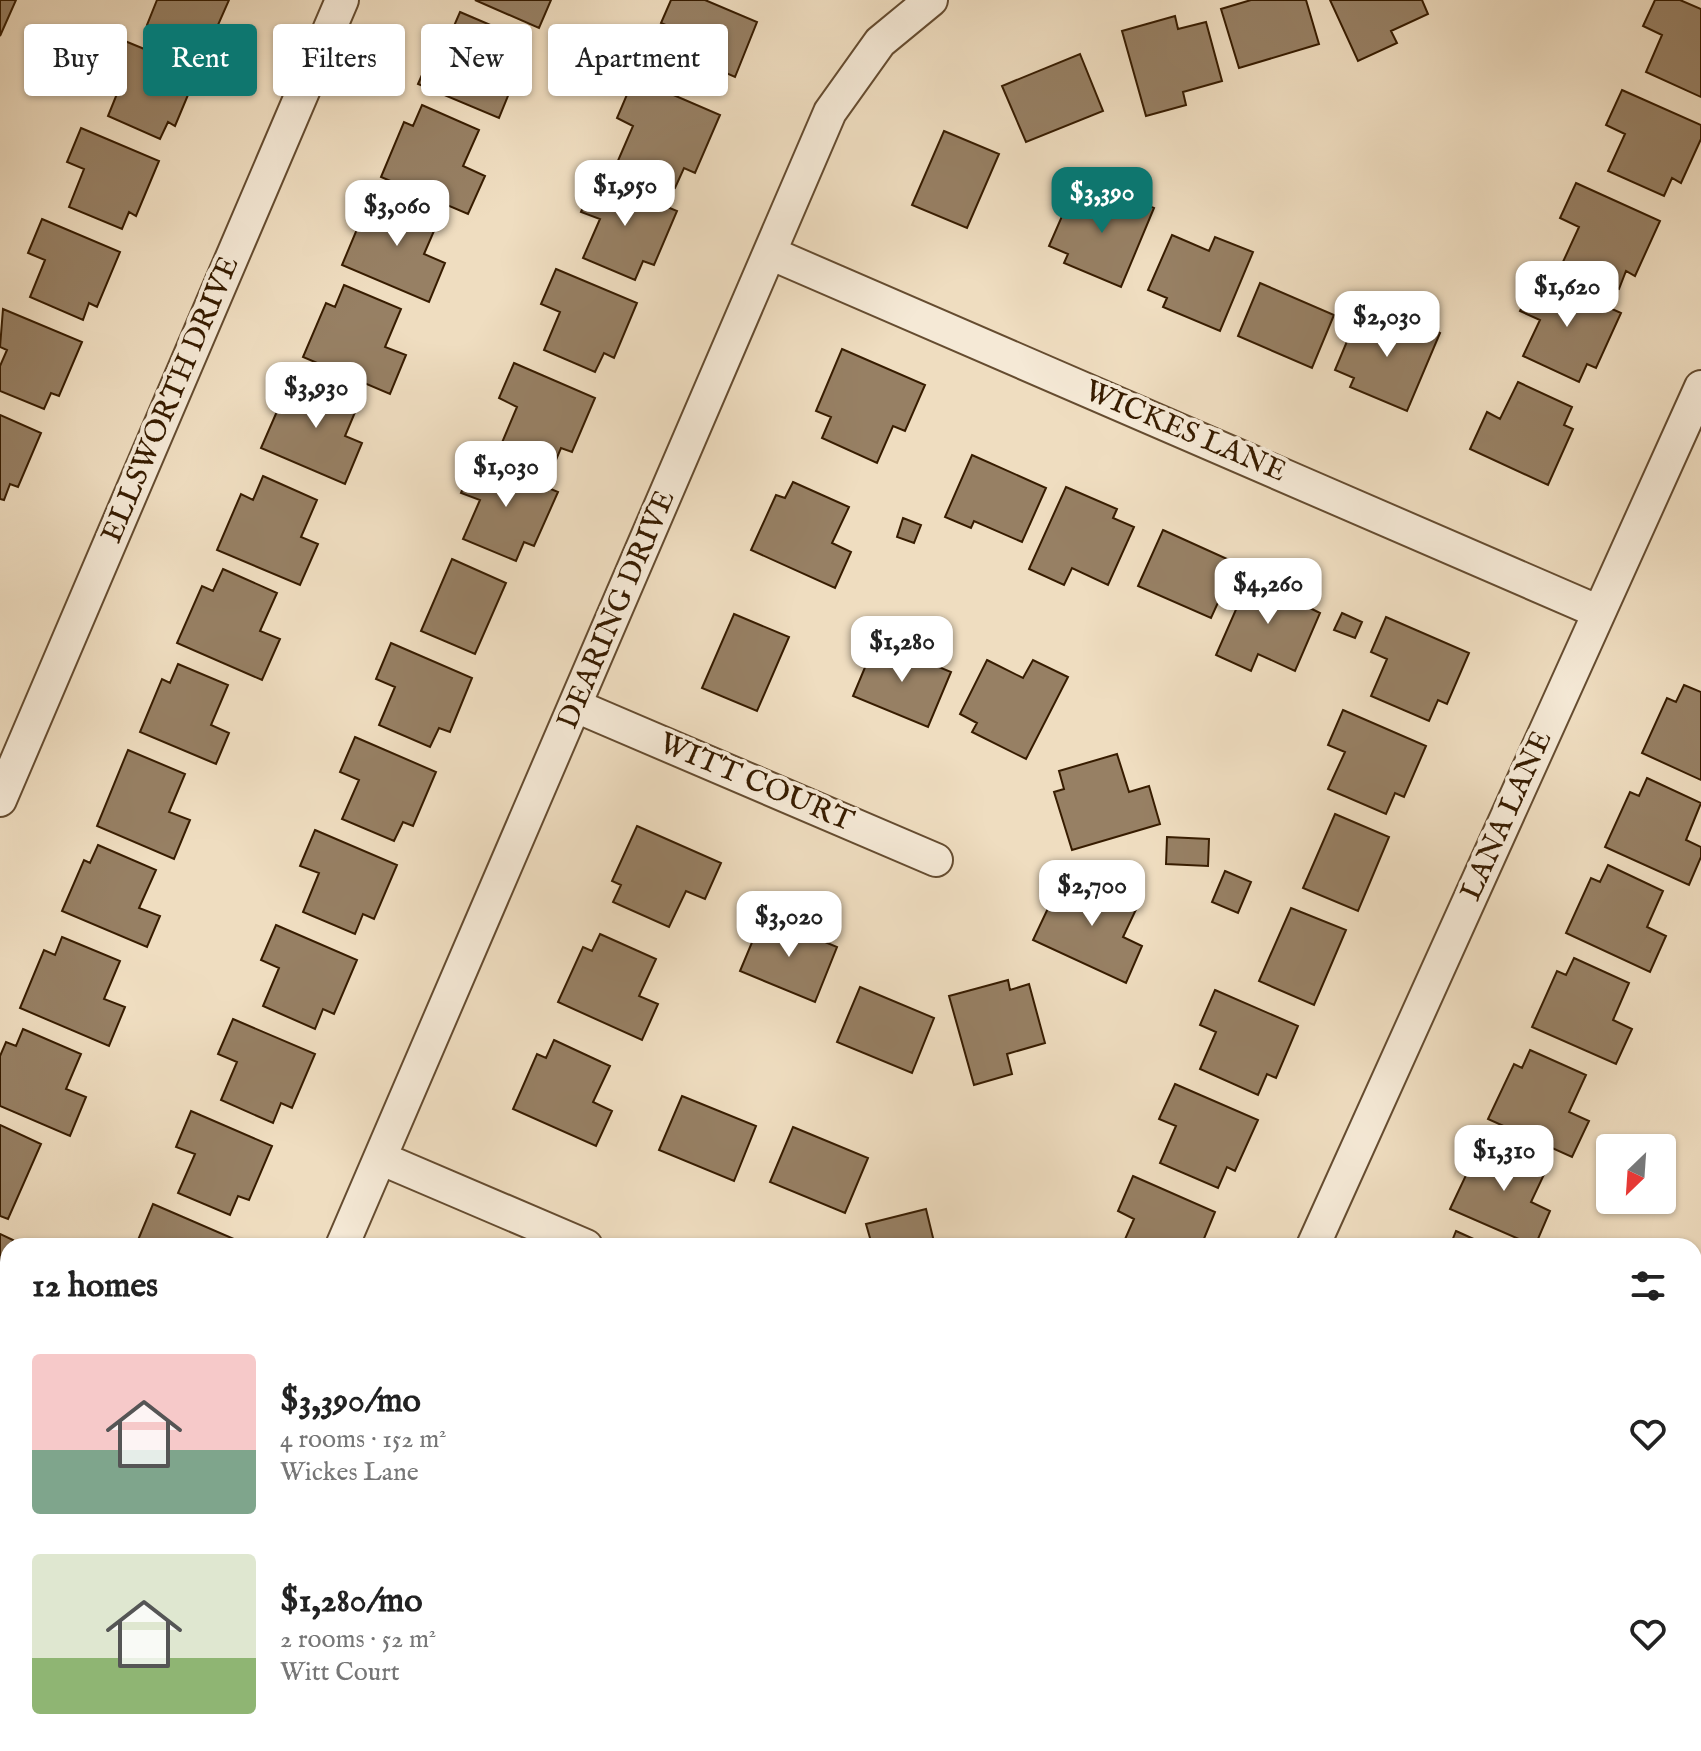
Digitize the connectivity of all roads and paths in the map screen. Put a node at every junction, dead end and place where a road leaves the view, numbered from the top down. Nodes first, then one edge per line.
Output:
1 (342, 0) edge
2 (931, 0) edge
3 (770, 253) junction
4 (1701, 387) edge
5 (1599, 612) junction
6 (576, 706) junction
7 (0, 800) edge
8 (936, 860) dead end
9 (380, 1158) junction
10 (345, 1238) edge
11 (567, 1238) edge
12 (1317, 1238) edge

1 - 7 street, ELLSWORTH DRIVE
2 - 3 street, DEARING DRIVE
3 - 5 street, WICKES LANE
3 - 6 street, DEARING DRIVE
4 - 5 street, LANA LANE
5 - 12 street, LANA LANE
6 - 8 street, WITT COURT
6 - 9 street, DEARING DRIVE
9 - 10 street, DEARING DRIVE
9 - 11 street

